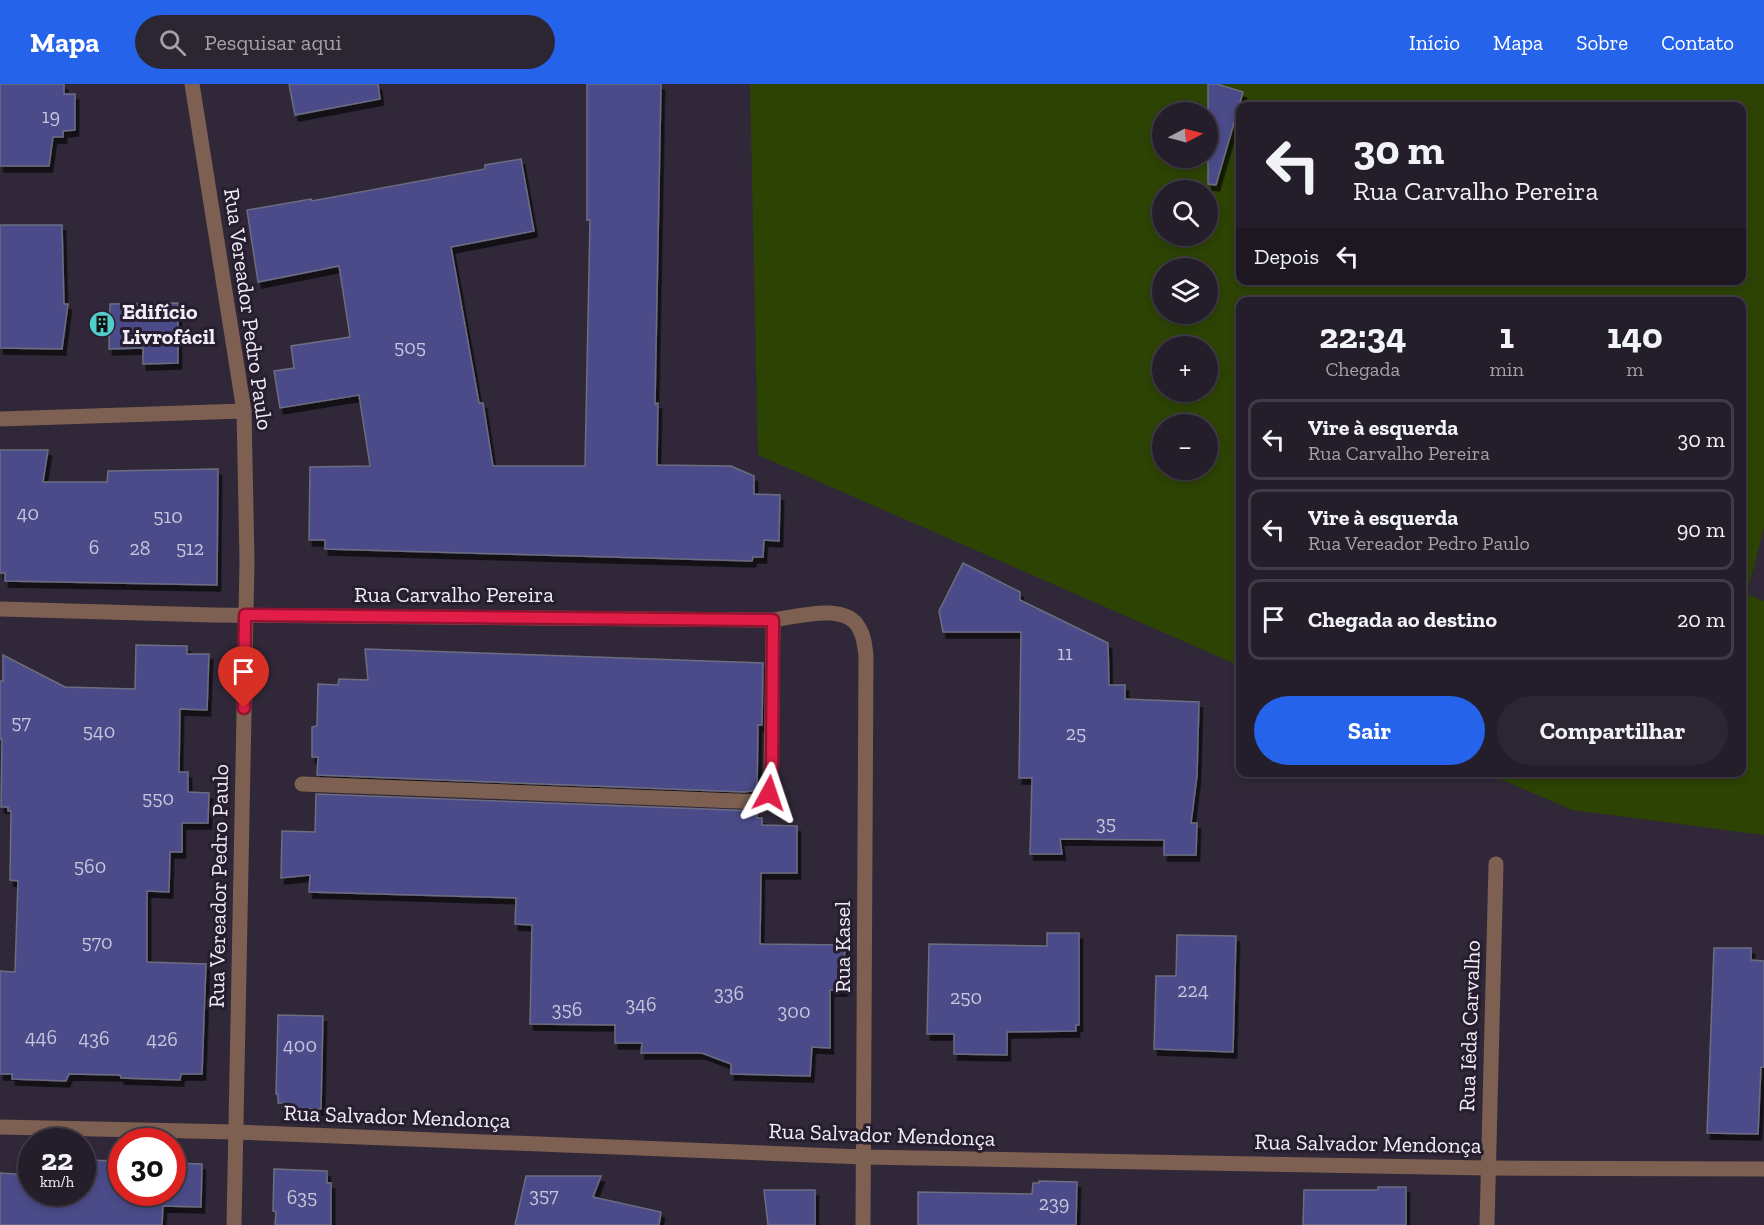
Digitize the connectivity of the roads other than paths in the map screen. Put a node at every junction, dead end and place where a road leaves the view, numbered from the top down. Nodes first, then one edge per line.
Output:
1 (192, 84) edge
2 (244, 411) junction
3 (0, 419) edge
4 (0, 609) edge
5 (245, 615) junction
6 (773, 620) junction
7 (866, 670) joint
8 (302, 784) dead end
9 (1496, 864) dead end
10 (0, 1127) edge
11 (236, 1132) junction
12 (863, 1157) junction
13 (1488, 1168) junction
14 (1764, 1169) edge
15 (234, 1225) edge
16 (863, 1225) edge
17 (1487, 1225) edge

1 - 2 street, Rua Vereador Pedro Paulo
2 - 3 street
2 - 5 street, Rua Vereador Pedro Paulo
4 - 5 street, Rua Carvalho Pereira
5 - 6 street, Rua Carvalho Pereira
5 - 11 street, Rua Vereador Pedro Paulo
6 - 7 street, Rua Carvalho Pereira
6 - 8 street
7 - 12 street, Rua Kasel
9 - 13 street, Rua Iêda Carvalho
10 - 11 street, Rua Salvador Mendonça
11 - 12 street, Rua Salvador Mendonça
11 - 15 street, Rua Vereador Pedro Paulo
12 - 13 street, Rua Salvador Mendonça
12 - 16 street, Rua Kasel
13 - 14 street, Rua Salvador Mendonça
13 - 17 street, Rua Iêda Carvalho

